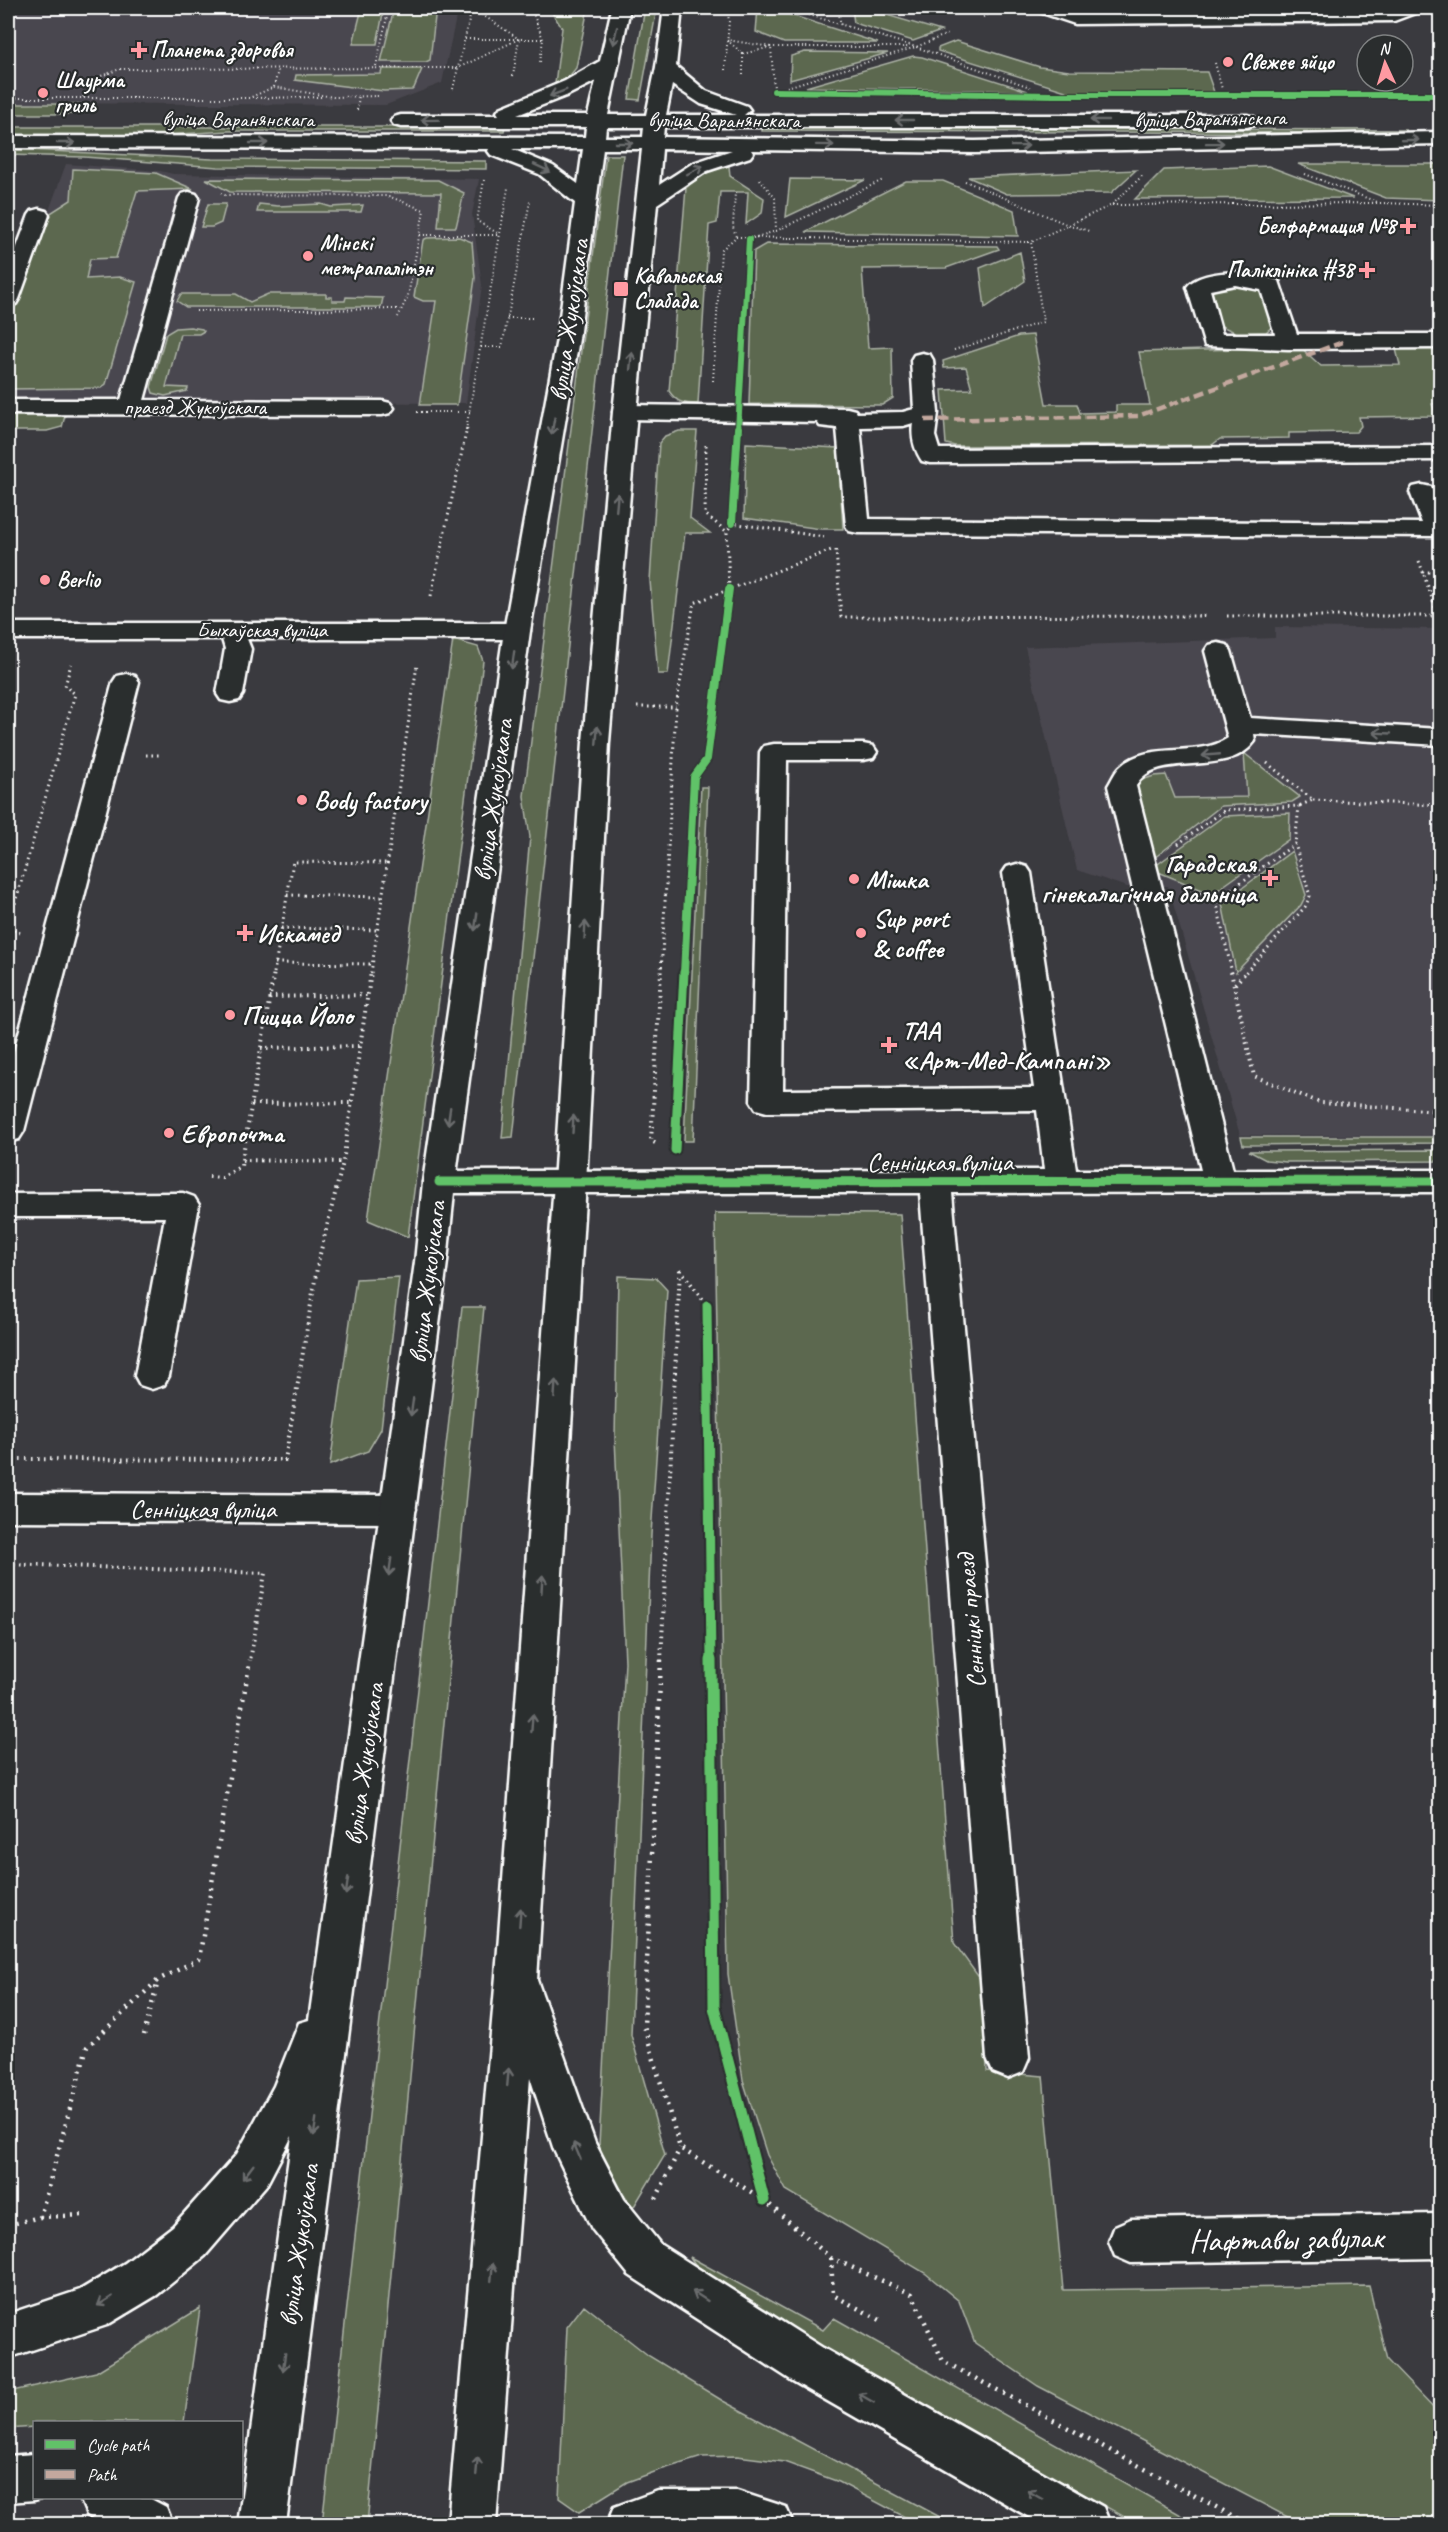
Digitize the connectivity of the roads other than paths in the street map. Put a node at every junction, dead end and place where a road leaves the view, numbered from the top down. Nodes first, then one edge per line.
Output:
1 (621, 8) edge
2 (673, 8) edge
3 (1046, 8) edge
4 (1411, 8) edge
5 (608, 64) junction
6 (666, 67) junction
7 (597, 119) junction
8 (780, 119) junction
9 (488, 120) junction
10 (655, 120) junction
11 (377, 121) dead end
12 (1270, 121) dead end
13 (1327, 121) dead end
14 (1440, 124) edge
15 (1440, 138) edge
16 (8, 142) edge
17 (466, 143) junction
18 (594, 143) junction
19 (653, 143) junction
20 (766, 144) junction
21 (189, 198) dead end
22 (586, 202) junction
23 (646, 202) junction
24 (39, 215) dead end
25 (9, 290) edge
26 (1440, 341) edge
27 (1288, 342) dead end
28 (922, 360) road end
29 (8, 407) edge
30 (131, 407) junction
31 (382, 408) dead end
32 (926, 413) junction
33 (625, 416) junction
34 (848, 421) junction
35 (1440, 453) edge
36 (1422, 492) dead end
37 (8, 631) edge
38 (232, 631) junction
39 (517, 631) junction
40 (1218, 651) dead end
41 (126, 682) dead end
42 (230, 694) dead end
43 (1240, 733) junction
44 (1440, 737) edge
45 (863, 752) dead end
46 (1017, 873) dead end
47 (1051, 1099) junction
48 (8, 1131) edge
49 (439, 1182) junction
50 (1062, 1182) junction
51 (1220, 1182) junction
52 (1440, 1182) edge
53 (570, 1183) junction
54 (935, 1183) junction
55 (8, 1205) edge
56 (152, 1376) dead end
57 (8, 1507) edge
58 (398, 1509) junction
59 (517, 1976) junction
60 (334, 1985) junction
61 (1008, 2058) dead end
62 (1440, 2236) edge
63 (1131, 2241) dead end
64 (8, 2336) edge
65 (33, 2477) edge
66 (8, 2479) edge
67 (106, 2499) edge
68 (149, 2524) edge
69 (262, 2524) edge
70 (472, 2524) edge
71 (631, 2524) edge
72 (769, 2524) edge
73 (1086, 2524) edge

1 -> 5 main road, вуліца Жукоўскага
2 - 6 main road
3 - 4 main road
5 - 7 main road, вуліца Жукоўскага
5 -> 9 main road
6 - 8 main road
6 - 10 main road
7 - 9 main road, вуліца Варанянскага
7 - 10 main road, вуліца Варанянскага
7 - 18 main road, вуліца Жукоўскага
8 - 10 main road, вуліца Варанянскага
12 -> 8 main road, вуліца Варанянскага
9 -> 11 main road, вуліца Варанянскага
10 - 19 main road
13 - 14 main road
20 -> 15 main road, вуліца Варанянскага
16 -> 17 main road, вуліца Варанянскага
17 - 18 main road, вуліца Варанянскага
17 -> 22 main road
18 -> 19 main road, вуліца Варанянскага
18 - 22 main road, вуліца Жукоўскага
19 - 20 main road, вуліца Варанянскага
19 - 23 main road
23 -> 20 main road
21 - 30 main road
22 -> 39 main road, вуліца Жукоўскага
33 -> 23 main road
24 - 25 main road
26 - 27 main road
28 - 32 main road
29 - 30 main road, праезд Жукоўскага
30 - 31 main road, праезд Жукоўскага
32 - 34 main road
32 - 35 main road
33 - 34 main road
53 -> 33 main road
34 - 36 main road
37 - 38 main road, Быхаўская вуліца
38 - 39 main road, Быхаўская вуліца
38 - 42 main road
39 -> 49 main road, вуліца Жукоўскага
40 - 43 main road
41 - 48 main road
44 -> 43 main road
43 -> 51 main road
45 - 47 main road
46 - 47 main road
47 - 50 main road
49 - 53 main road, Сенніцкая вуліца
49 -> 58 main road, вуліца Жукоўскага
50 - 51 main road, Сенніцкая вуліца
50 - 54 main road, Сенніцкая вуліца
51 - 52 main road, Сенніцкая вуліца
53 - 54 main road, Сенніцкая вуліца
59 -> 53 main road
54 - 61 main road, Сенніцкі праезд
55 - 56 main road
57 - 58 main road, Сенніцкая вуліца
58 -> 60 main road, вуліца Жукоўскага
70 -> 59 main road
73 -> 59 main road
60 -> 64 main road
60 -> 69 main road, вуліца Жукоўскага
62 - 63 main road, Нафтавы завулак
65 - 66 main road
67 - 68 main road
71 - 72 main road

